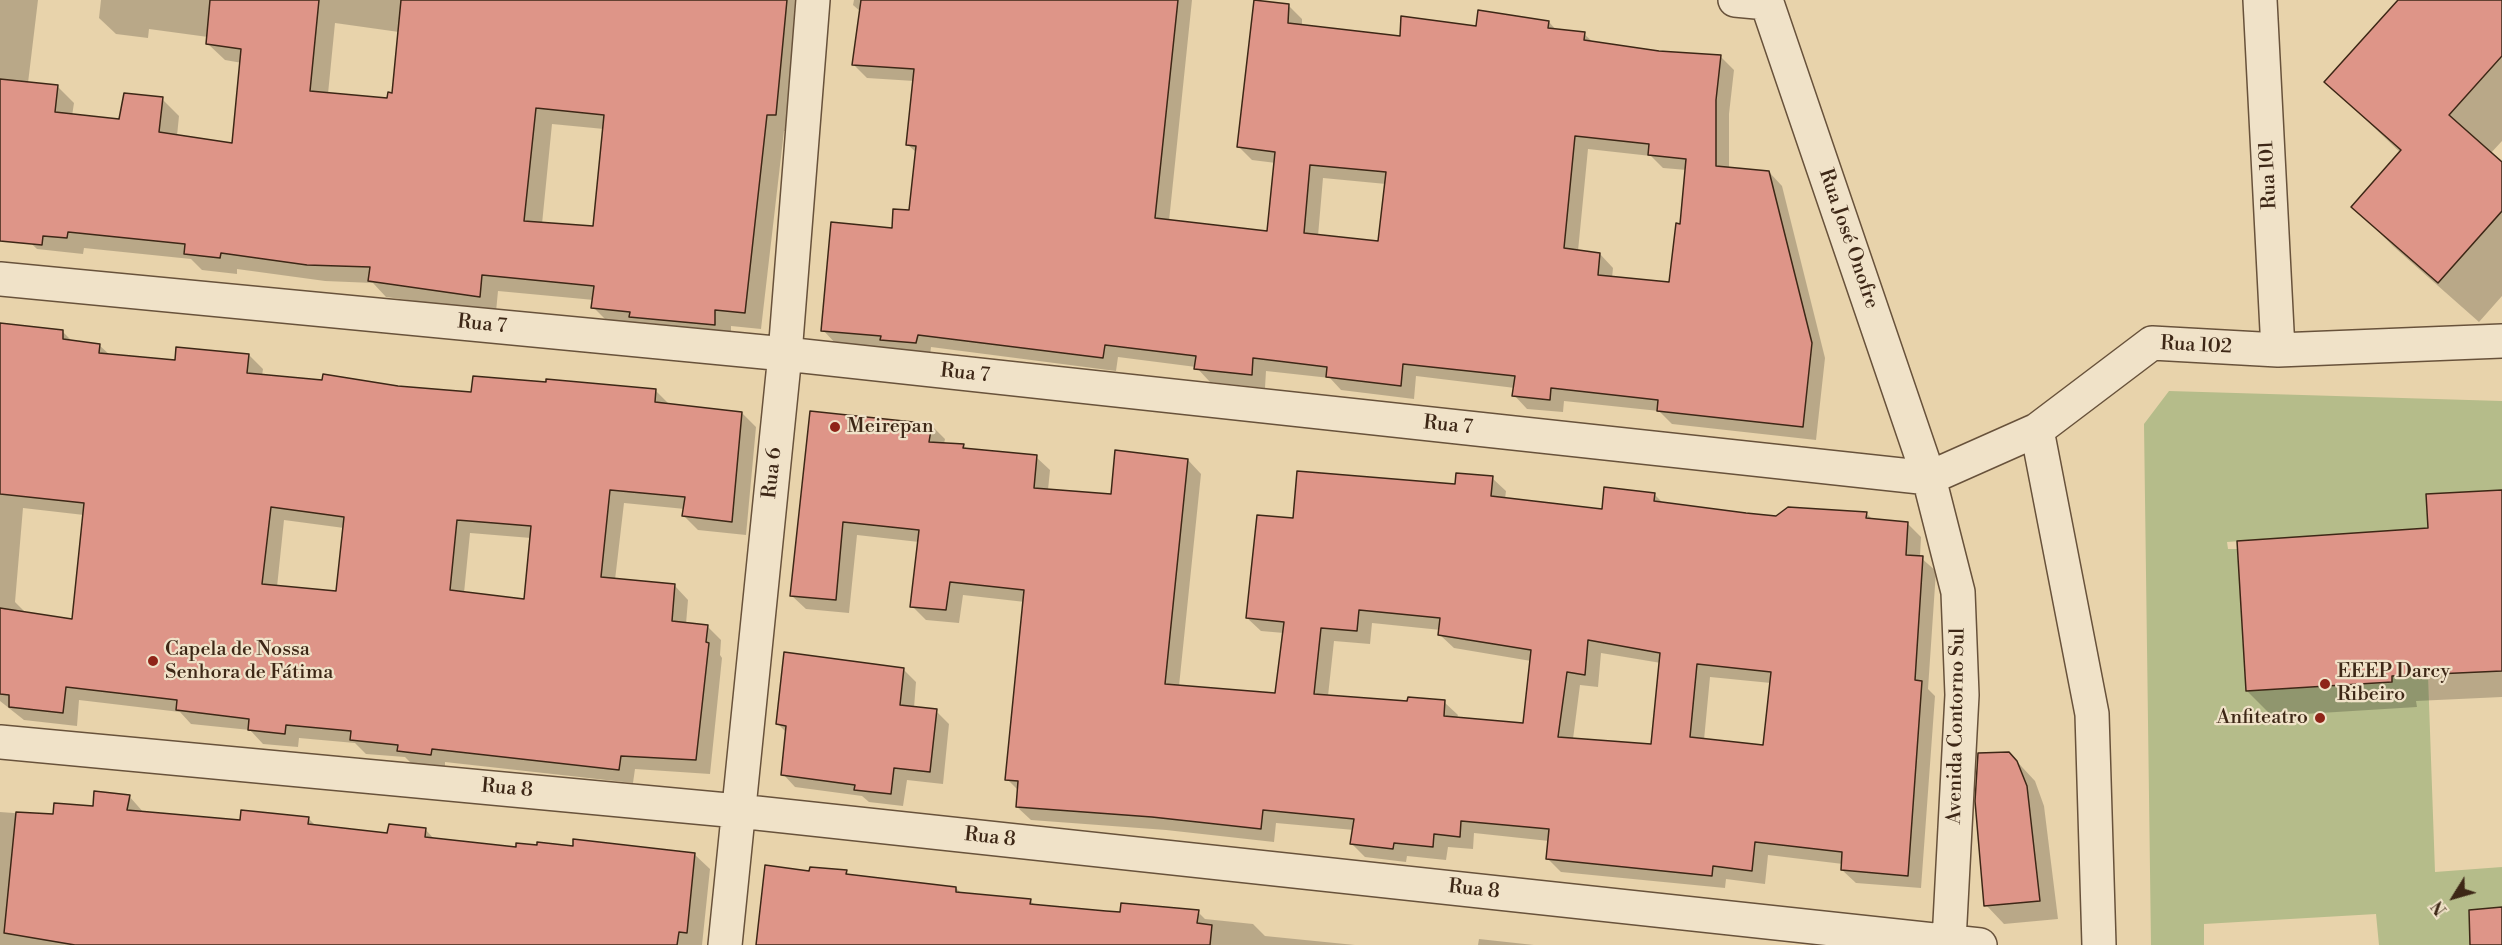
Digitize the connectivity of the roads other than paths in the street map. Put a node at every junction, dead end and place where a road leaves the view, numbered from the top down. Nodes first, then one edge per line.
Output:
1 (813, 0) edge
2 (1735, 0) edge
3 (2260, 0) edge
4 (1767, 2) edge
5 (0, 279) edge
6 (2502, 340) edge
7 (2278, 350) junction
8 (785, 354) junction
9 (2037, 430) junction
10 (1929, 478) junction
11 (0, 742) edge
12 (738, 811) junction
13 (1964, 943) edge
14 (725, 945) edge
15 (2099, 945) edge

1 - 8 street, Rua 6
2 - 4 street
3 - 7 street, Rua 101
4 - 10 street, Rua José Onofre
5 - 8 street, Rua 7
6 - 7 street, Rua 102
7 - 9 street, Rua 102
8 - 10 street, Rua 7
8 - 12 street, Rua 6
9 - 10 street, Rua 102
9 - 15 street
10 - 13 street, Avenida Contorno Sul
11 - 12 street, Rua 8
12 - 13 street, Rua 8
12 - 14 street, Rua 6

